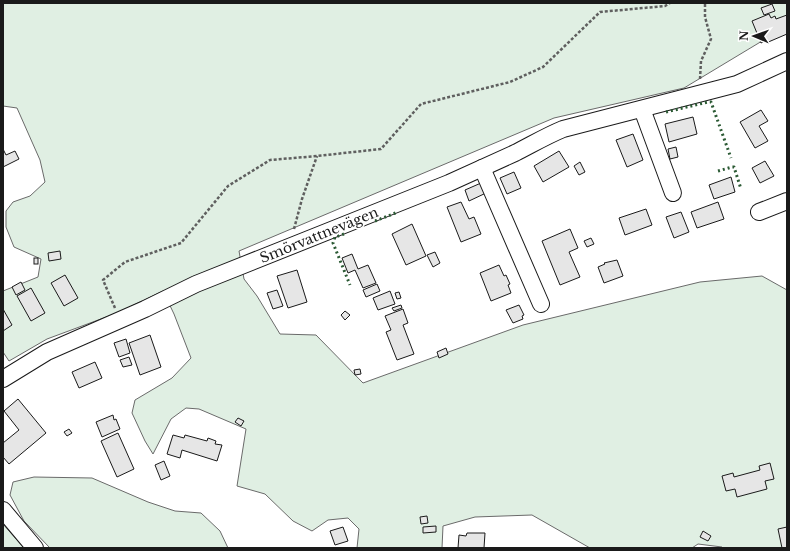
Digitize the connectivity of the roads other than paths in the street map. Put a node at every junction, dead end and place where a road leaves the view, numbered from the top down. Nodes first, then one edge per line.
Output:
1 (787, 61) edge
2 (642, 109) junction
3 (482, 168) junction
4 (673, 193) dead end
5 (787, 201) edge
6 (759, 212) dead end
7 (541, 304) dead end
8 (3, 379) edge
9 (3, 510) edge
10 (35, 548) edge

1 - 2 street, Smörvattnevägen
2 - 3 street, Smörvattnevägen
2 - 4 street
3 - 7 street
3 - 8 street, Smörvattnevägen
5 - 6 street
9 - 10 street

